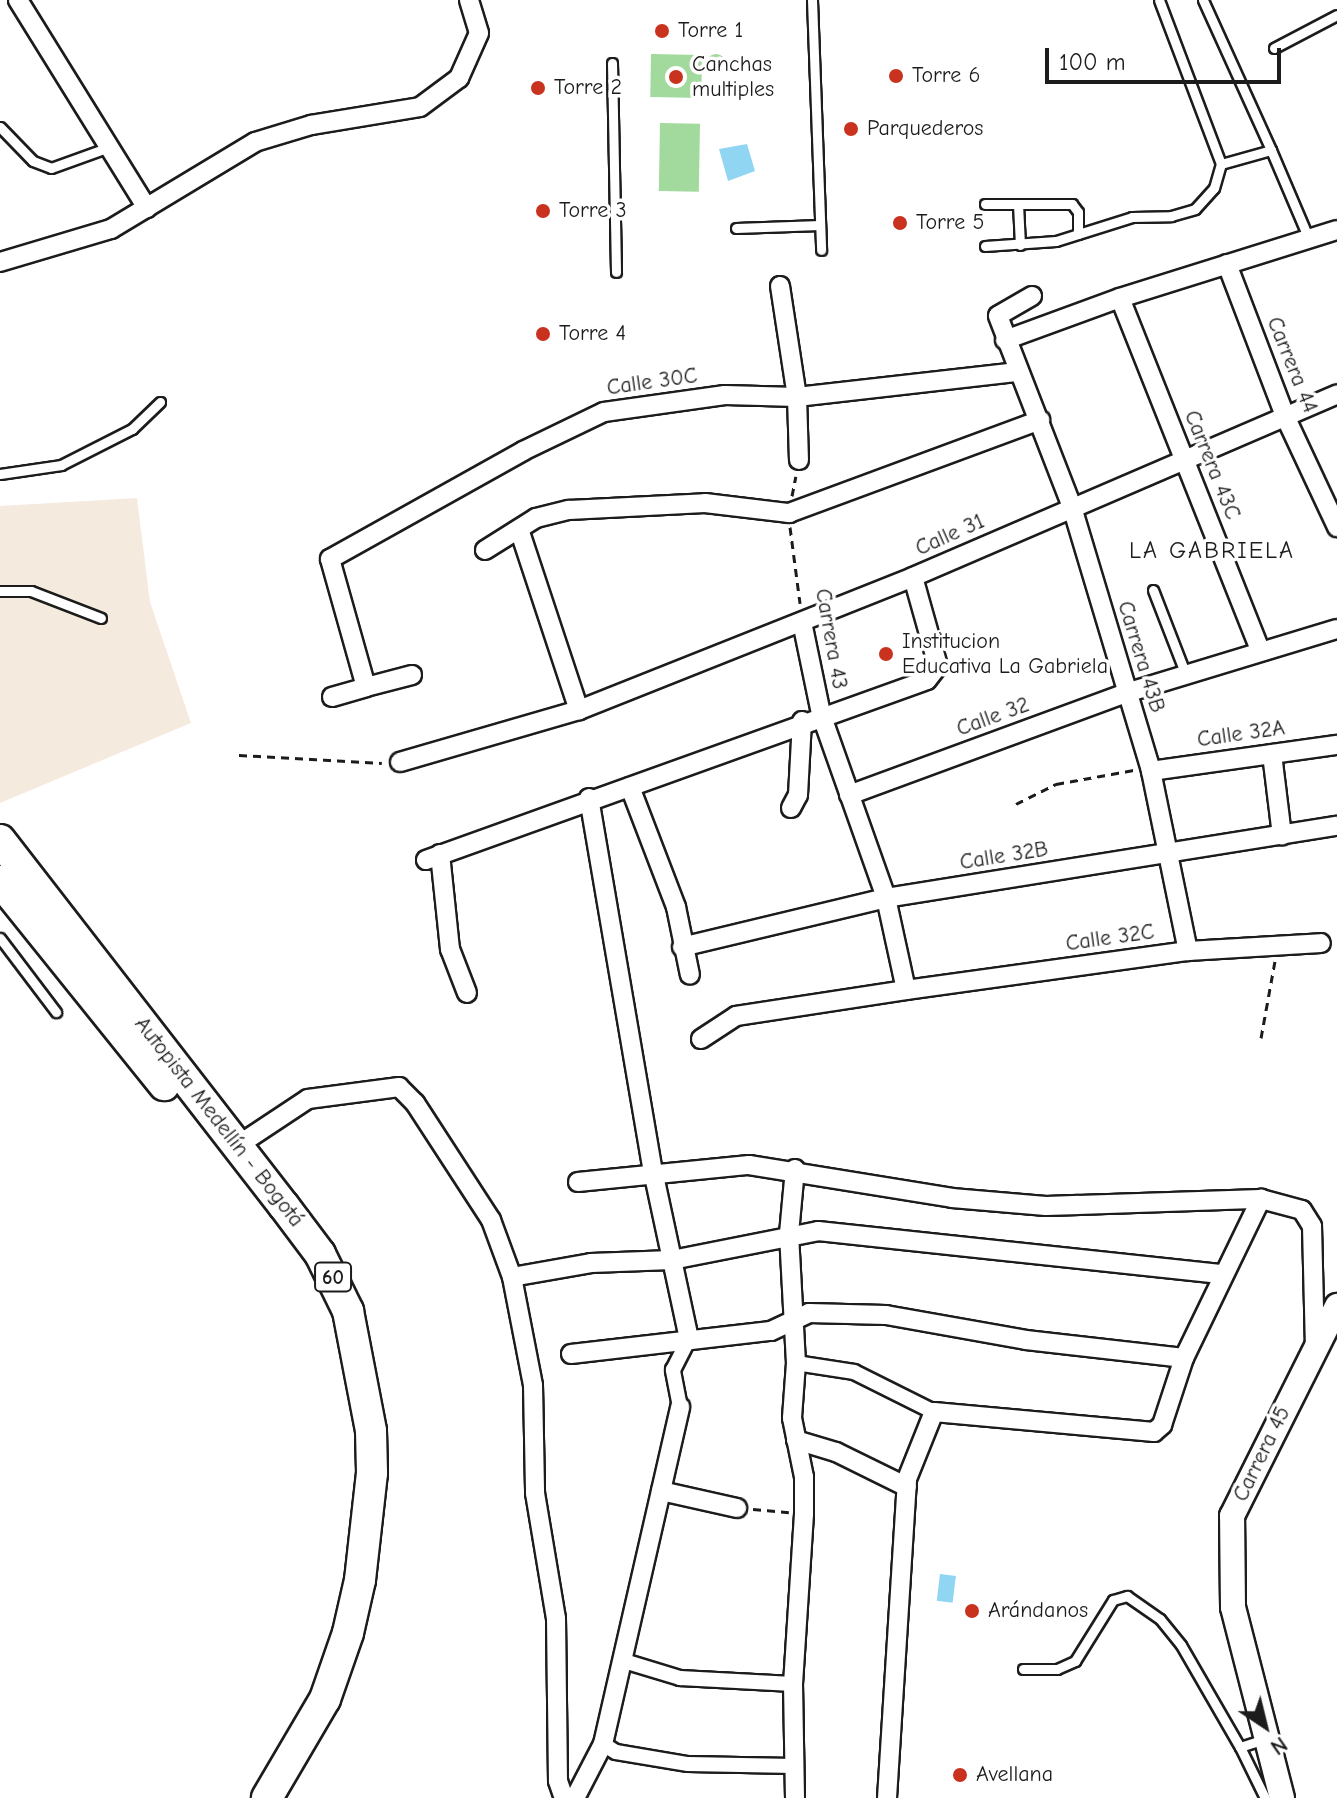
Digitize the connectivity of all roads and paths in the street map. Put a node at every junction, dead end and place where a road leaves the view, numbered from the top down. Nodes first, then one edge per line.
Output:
1 (18, 0) edge
2 (469, 0) edge
3 (812, 0) edge
4 (1159, 0) edge
5 (1203, 0) edge
6 (1337, 15) edge
7 (1274, 48) dead end
8 (612, 63) dead end
9 (0, 127) edge
10 (109, 147) junction
11 (1271, 150) junction
12 (1221, 164) junction
13 (985, 204) dead end
14 (1018, 204) junction
15 (147, 208) junction
16 (820, 225) junction
17 (736, 228) dead end
18 (1337, 230) edge
19 (1078, 234) junction
20 (1309, 239) junction
21 (1020, 245) junction
22 (985, 246) dead end
23 (821, 250) dead end
24 (0, 262) edge
25 (1227, 264) junction
26 (616, 272) dead end
27 (780, 286) dead end
28 (1032, 296) dead end
29 (1120, 298) junction
30 (1005, 340) junction
31 (1016, 372) junction
32 (1337, 394) edge
33 (797, 397) junction
34 (160, 402) dead end
35 (1285, 416) junction
36 (1040, 420) junction
37 (799, 460) joint
38 (1184, 461) junction
39 (0, 474) edge
40 (1072, 507) junction
41 (789, 513) junction
42 (1337, 527) edge
43 (519, 529) junction
44 (485, 550) dead end
45 (913, 577) junction
46 (1153, 590) dead end
47 (0, 591) edge
48 (101, 618) dead end
49 (802, 622) junction
50 (1337, 629) edge
51 (1260, 649) junction
52 (412, 675) dead end
53 (1186, 675) junction
54 (366, 687) junction
55 (1126, 693) junction
56 (332, 697) dead end
57 (579, 710) junction
58 (821, 714) junction
59 (802, 721) junction
60 (1337, 745) edge
61 (1272, 754) junction
62 (239, 755) dead end
63 (400, 762) joint
64 (1151, 771) junction
65 (630, 787) junction
66 (849, 795) junction
67 (589, 798) junction
68 (1016, 804) dead end
69 (791, 808) dead end
70 (1337, 826) edge
71 (1282, 835) junction
72 (0, 840) edge
73 (1171, 854) junction
74 (0, 881) edge
75 (886, 898) junction
76 (0, 938) edge
77 (1321, 943) dead end
78 (1278, 945) junction
79 (682, 947) junction
80 (1188, 951) junction
81 (690, 975) dead end
82 (906, 990) junction
83 (467, 993) dead end
84 (56, 1012) dead end
85 (1261, 1038) dead end
86 (701, 1039) dead end
87 (237, 1146) junction
88 (795, 1169) junction
89 (653, 1171) junction
90 (578, 1182) dead end
91 (1261, 1199) junction
92 (789, 1234) junction
93 (672, 1260) junction
94 (1223, 1274) junction
95 (512, 1277) junction
96 (1337, 1306) edge
97 (792, 1323) junction
98 (689, 1339) junction
99 (1315, 1353) junction
100 (571, 1354) dead end
101 (1184, 1358) junction
102 (796, 1363) junction
103 (680, 1407) joint
104 (934, 1412) junction
105 (796, 1440) junction
106 (907, 1487) junction
107 (661, 1491) junction
108 (737, 1508) joint
109 (804, 1514) junction
110 (624, 1661) junction
111 (1023, 1669) dead end
112 (793, 1684) junction
113 (1268, 1738) junction
114 (603, 1744) junction
115 (1240, 1747) junction
116 (794, 1766) junction
117 (248, 1798) edge
118 (267, 1798) edge
119 (564, 1798) edge
120 (575, 1798) edge
121 (795, 1798) edge
122 (887, 1798) edge
123 (1265, 1798) edge
124 (1282, 1798) edge

1 - 10 street
2 - 15 street
3 - 16 lane
4 - 12 lane
5 - 11 lane
6 - 7 lane
8 - 26 lane
9 - 10 lane
10 - 15 street
11 - 12 lane
11 - 20 lane
12 - 19 lane
13 - 14 lane
14 - 19 lane
14 - 21 lane
15 - 24 street
16 - 17 lane
16 - 23 lane
18 - 20 street
19 - 21 lane
20 - 25 street
21 - 22 lane
25 - 29 street
25 - 35 street, Carrera 44
27 - 33 street
28 - 30 street
29 - 30 street
29 - 38 street, Carrera 43C
30 - 31 street, Carrera 43B
31 - 33 street, Calle 30C
31 - 36 street, Carrera 43B
32 - 35 street, Calle 31
33 - 37 street
33 - 54 street, Calle 30C
34 - 39 lane
35 - 38 street, Calle 31
35 - 42 street, Carrera 44
36 - 40 street, Carrera 43B
36 - 41 street
37 - 41 path, Carrera 43
38 - 40 street, Calle 31
38 - 51 street, Carrera 43C
40 - 45 street, Calle 31
40 - 55 street, Carrera 43B
41 - 43 street
41 - 49 path, Carrera 43
43 - 44 street
43 - 57 street
45 - 49 street, Calle 31
45 - 58 street
46 - 53 lane
47 - 48 lane
49 - 57 street, Calle 31
49 - 58 street, Carrera 43
50 - 51 street, Calle 32
51 - 53 street, Calle 32
52 - 54 street
53 - 55 street, Calle 32
54 - 56 street
55 - 64 street, Carrera 43B
55 - 66 street, Calle 32
57 - 63 street, Calle 31
58 - 59 street
58 - 66 street, Carrera 43
59 - 65 street
59 - 69 street
60 - 61 street, Calle 32A
61 - 64 street, Calle 32A
61 - 71 street
62 - 63 path
64 - 68 path
64 - 73 street, Carrera 43B
65 - 67 street
65 - 79 street
66 - 75 street, Carrera 43
67 - 83 street
67 - 89 street
70 - 71 street, Calle 32B
71 - 73 street, Calle 32B
72 - 87 highway, Autopista Medellín - Bogotá / 60
73 - 75 street, Calle 32B
73 - 80 street, Carrera 43B
74 - 117 highway, Autopista Medellín - Bogotá / 60
75 - 79 street, Calle 32B
75 - 82 street, Carrera 43
76 - 84 lane
77 - 78 street, Calle 32C
78 - 80 street, Calle 32C
78 - 85 path
79 - 81 street
80 - 82 street, Calle 32C
82 - 86 street, Calle 32C
87 - 95 street
87 - 118 highway, Autopista Medellín - Bogotá / 60
88 - 89 street
88 - 91 street
88 - 92 street
89 - 90 street
89 - 93 street
91 - 94 street
91 - 99 street
92 - 93 street
92 - 94 street
92 - 97 street
93 - 95 street
93 - 98 street
94 - 101 street
95 - 119 street
96 - 99 main road, Carrera 45
97 - 98 street
97 - 101 street
97 - 102 street
98 - 100 street
98 - 103 street
99 - 113 main road, Carrera 45
101 - 104 street
102 - 104 street
102 - 105 street
103 - 107 street
104 - 106 street
105 - 106 street
105 - 109 street
106 - 122 street
107 - 108 street
107 - 110 street
108 - 109 path
109 - 112 street
110 - 112 street
110 - 114 street
111 - 115 lane
112 - 116 street
113 - 115 lane
113 - 124 main road, Carrera 45
114 - 116 street
114 - 120 street
115 - 123 lane
116 - 121 street

